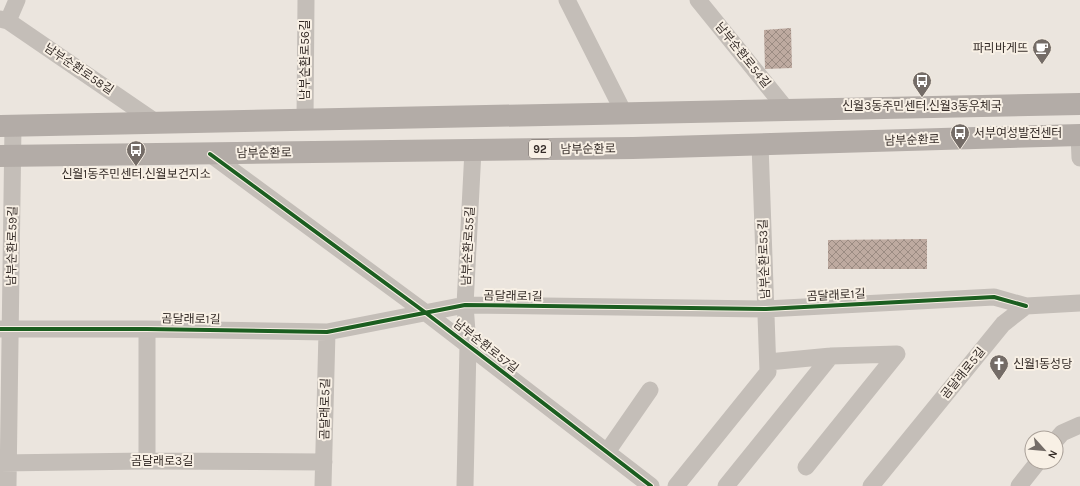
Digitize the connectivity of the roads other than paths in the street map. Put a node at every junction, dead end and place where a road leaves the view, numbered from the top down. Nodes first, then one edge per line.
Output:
1 (17, 0) edge
2 (306, 0) edge
3 (567, 0) edge
4 (698, 0) edge
5 (4, 20) edge
6 (1080, 104) edge
7 (787, 110) junction
8 (624, 113) junction
9 (305, 120) junction
10 (157, 123) junction
11 (7, 126) edge
12 (1079, 135) edge
13 (760, 144) junction
14 (473, 150) junction
15 (210, 154) junction
16 (7, 156) edge
17 (1080, 158) edge
18 (1080, 303) edge
19 (465, 305) junction
20 (1026, 306) junction
21 (766, 309) junction
22 (426, 313) junction
23 (5, 329) edge
24 (147, 329) junction
25 (327, 332) junction
26 (468, 345) junction
27 (831, 356) junction
28 (768, 362) junction
29 (650, 390) dead end
30 (1080, 425) edge
31 (1064, 432) edge
32 (607, 452) junction
33 (148, 460) junction
34 (324, 462) junction
35 (4, 463) edge
36 (806, 467) dead end
37 (1032, 470) edge
38 (8, 486) edge
39 (323, 486) edge
40 (465, 486) edge
41 (651, 486) edge
42 (676, 486) edge
43 (726, 486) edge
44 (871, 486) edge
45 (1019, 486) edge

1 - 5 street
2 - 9 street, 남부순환로56길
3 - 8 street
4 - 7 street, 남부순환로54길
5 - 10 street, 남부순환로58길
6 - 7 main road
7 - 8 main road
8 - 9 main road
9 - 10 main road
10 - 11 main road
11 - 16 street, 남부순환로59길
12 - 13 main road, 남부순환로 / 92
12 - 17 street
13 - 14 main road, 남부순환로 / 92
13 - 21 street, 남부순환로53길
14 - 15 main road, 남부순환로 / 92
14 - 19 street, 남부순환로55길
15 - 16 main road, 남부순환로 / 92
15 - 22 street, 남부순환로57길
16 - 23 street, 남부순환로59길
18 - 20 street
19 - 21 street, 곰달래로1길
19 - 22 street, 곰달래로1길
19 - 26 street, 남부순환로55길
20 - 21 street, 곰달래로1길
20 - 44 street, 곰달래로5길
21 - 28 street, 남부순환로53길
22 - 25 street, 곰달래로1길
22 - 26 street, 남부순환로57길
23 - 24 street, 곰달래로1길
23 - 35 street, 남부순환로59길
24 - 25 street, 곰달래로1길
24 - 33 street
25 - 34 street, 곰달래로5길
26 - 32 street, 남부순환로57길
26 - 40 street, 남부순환로55길
27 - 28 street
27 - 36 street
27 - 43 street
28 - 42 street, 남부순환로53길
29 - 32 street
30 - 31 street
32 - 41 street, 남부순환로57길
33 - 34 street, 곰달래로3길
33 - 35 street, 곰달래로3길
34 - 39 street, 곰달래로5길
35 - 38 street, 남부순환로59길
37 - 45 street

